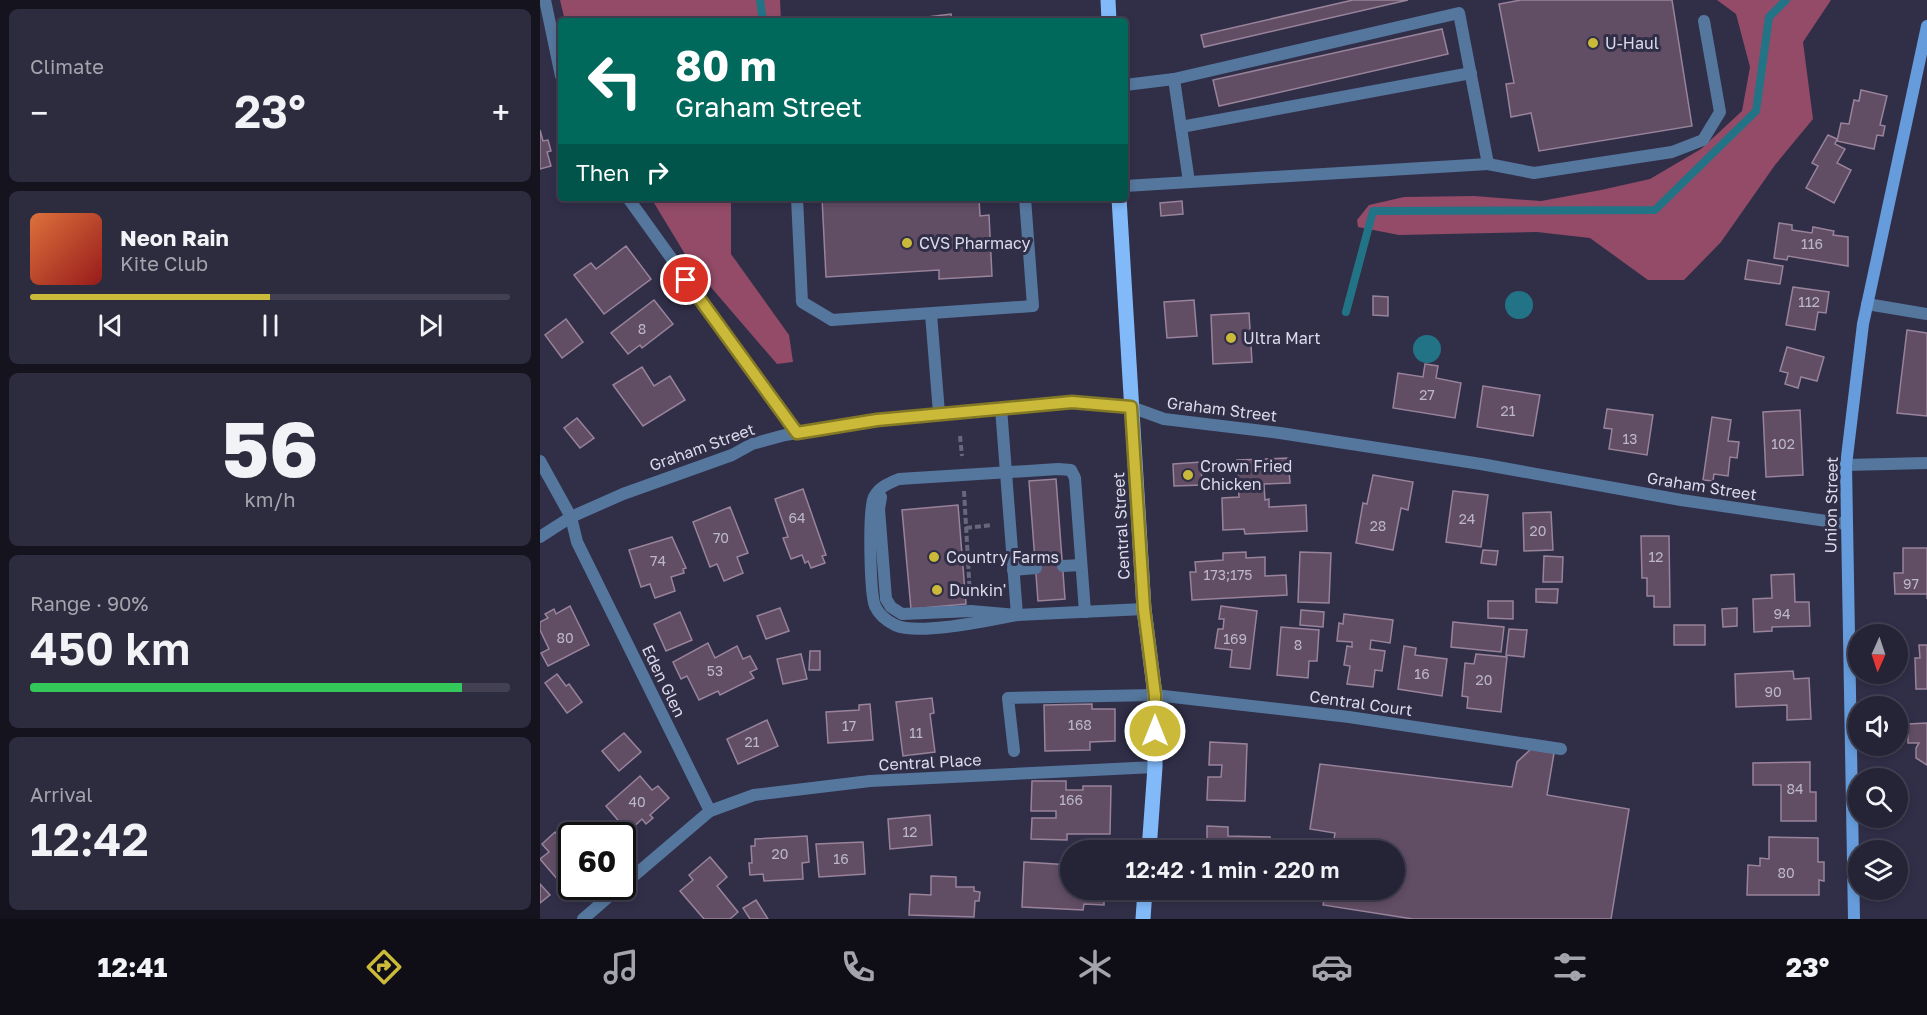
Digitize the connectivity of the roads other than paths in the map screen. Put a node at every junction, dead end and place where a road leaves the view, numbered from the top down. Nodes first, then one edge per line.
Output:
1 (545, 0) edge
2 (1108, 0) edge
3 (1109, 18) edge
4 (1704, 21) dead end
5 (1927, 26) edge
6 (558, 62) edge
7 (1471, 73) junction
8 (1174, 79) junction
9 (1128, 85) edge
10 (1181, 127) junction
11 (1488, 164) junction
12 (1189, 182) junction
13 (1128, 186) edge
14 (630, 201) edge
15 (797, 201) edge
16 (1025, 201) edge
17 (1119, 201) edge
18 (1867, 304) junction
19 (931, 314) junction
20 (1927, 314) edge
21 (1131, 407) junction
22 (1001, 408) junction
23 (939, 413) junction
24 (797, 433) junction
25 (540, 461) edge
26 (1927, 463) edge
27 (1846, 465) junction
28 (1006, 472) junction
29 (890, 483) junction
30 (571, 517) junction
31 (1846, 524) junction
32 (540, 537) edge
33 (1082, 565) junction
34 (1063, 566) dead end
35 (1036, 568) dead end
36 (1013, 570) junction
37 (1144, 609) junction
38 (1085, 612) junction
39 (1017, 615) junction
40 (1155, 695) junction
41 (1561, 749) dead end
42 (1014, 752) dead end
43 (1155, 767) junction
44 (710, 811) junction
45 (1150, 840) edge
46 (636, 874) edge
47 (605, 900) edge
48 (1144, 900) edge
49 (583, 919) edge
50 (1143, 919) edge
51 (1854, 919) edge

1 - 6 street
2 - 3 main road
4 - 11 street
5 - 18 main road, Union Street
7 - 8 street
7 - 10 street
7 - 11 street
8 - 9 street
8 - 10 street
10 - 12 street
11 - 12 street
12 - 13 street
14 - 24 street
15 - 19 street
16 - 19 street
17 - 21 main road, Central Street
18 - 20 street
18 - 27 main road, Union Street
19 - 23 street
21 - 22 street, Graham Street
21 - 31 street, Graham Street
21 - 37 main road, Central Street
22 - 23 street, Graham Street
22 - 28 street
23 - 24 street, Graham Street
24 - 30 street, Graham Street
25 - 30 street, Eden Glen
26 - 27 street
27 - 31 main road, Union Street
28 - 29 street
28 - 33 street
28 - 36 street
29 - 39 street
29 - 39 street
30 - 32 street, Graham Street
30 - 44 street, Eden Glen
31 - 51 main road, Union Street
33 - 34 street
33 - 38 street
35 - 36 street
36 - 39 street
37 - 38 street
37 - 40 main road, Central Street
38 - 39 street
40 - 41 street, Central Court
40 - 42 street, Central Court
40 - 43 main road, Central Street
43 - 44 street, Central Place
43 - 45 main road, Central Street
44 - 46 street
47 - 49 street
48 - 50 main road

